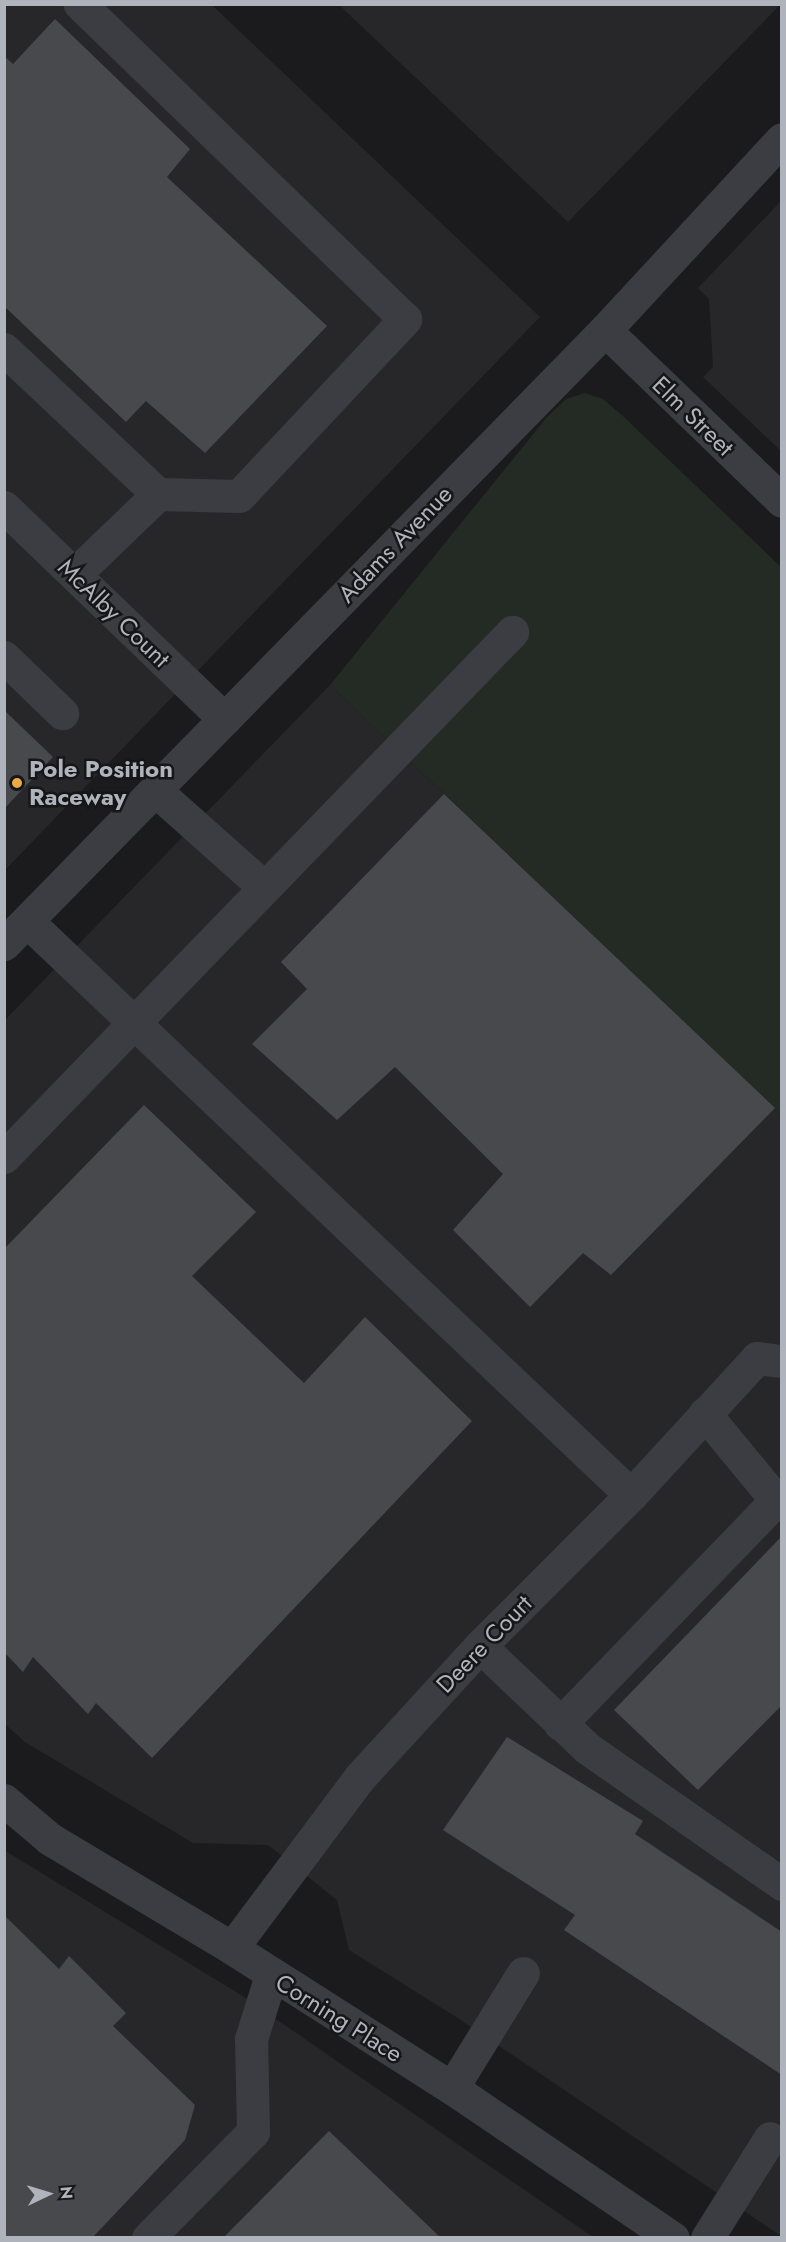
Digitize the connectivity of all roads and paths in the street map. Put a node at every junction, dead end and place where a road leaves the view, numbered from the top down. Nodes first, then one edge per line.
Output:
1 (80, 4) edge
2 (782, 139) edge
3 (605, 330) junction
4 (4, 349) edge
5 (158, 494) junction
6 (782, 501) edge
7 (4, 507) edge
8 (75, 574) junction
9 (512, 632) dead end
10 (4, 657) edge
11 (62, 713) dead end
12 (224, 719) junction
13 (154, 790) junction
14 (264, 887) junction
15 (27, 921) junction
16 (4, 944) edge
17 (134, 1024) junction
18 (4, 1157) edge
19 (769, 1360) edge
20 (705, 1414) junction
21 (631, 1495) junction
22 (480, 1646) junction
23 (560, 1724) junction
24 (4, 1800) edge
25 (782, 1884) edge
26 (232, 1948) junction
27 (523, 1973) dead end
28 (271, 1975) junction
29 (452, 2088) junction
30 (770, 2138) dead end
31 (148, 2238) edge
32 (673, 2238) edge
33 (707, 2238) edge

1 - 5 street
2 - 3 street, Adams Avenue
3 - 6 street, Elm Street
3 - 12 street, Adams Avenue
4 - 5 street
5 - 8 street
7 - 8 street, McAlby Count
8 - 12 street, McAlby Count
9 - 14 street
10 - 11 street
12 - 13 street, Adams Avenue
13 - 14 street
13 - 15 street, Adams Avenue
14 - 17 street
15 - 16 street, Adams Avenue
15 - 17 street
17 - 18 street
17 - 21 street
19 - 20 street, Deere Court
20 - 21 street, Deere Court
20 - 23 street
21 - 22 street, Deere Court
22 - 23 street
22 - 26 street, Deere Court
23 - 25 street
24 - 26 street, Corning Place
26 - 28 street, Corning Place
27 - 29 street
28 - 29 street, Corning Place
28 - 31 street
29 - 32 street, Corning Place
30 - 33 street

